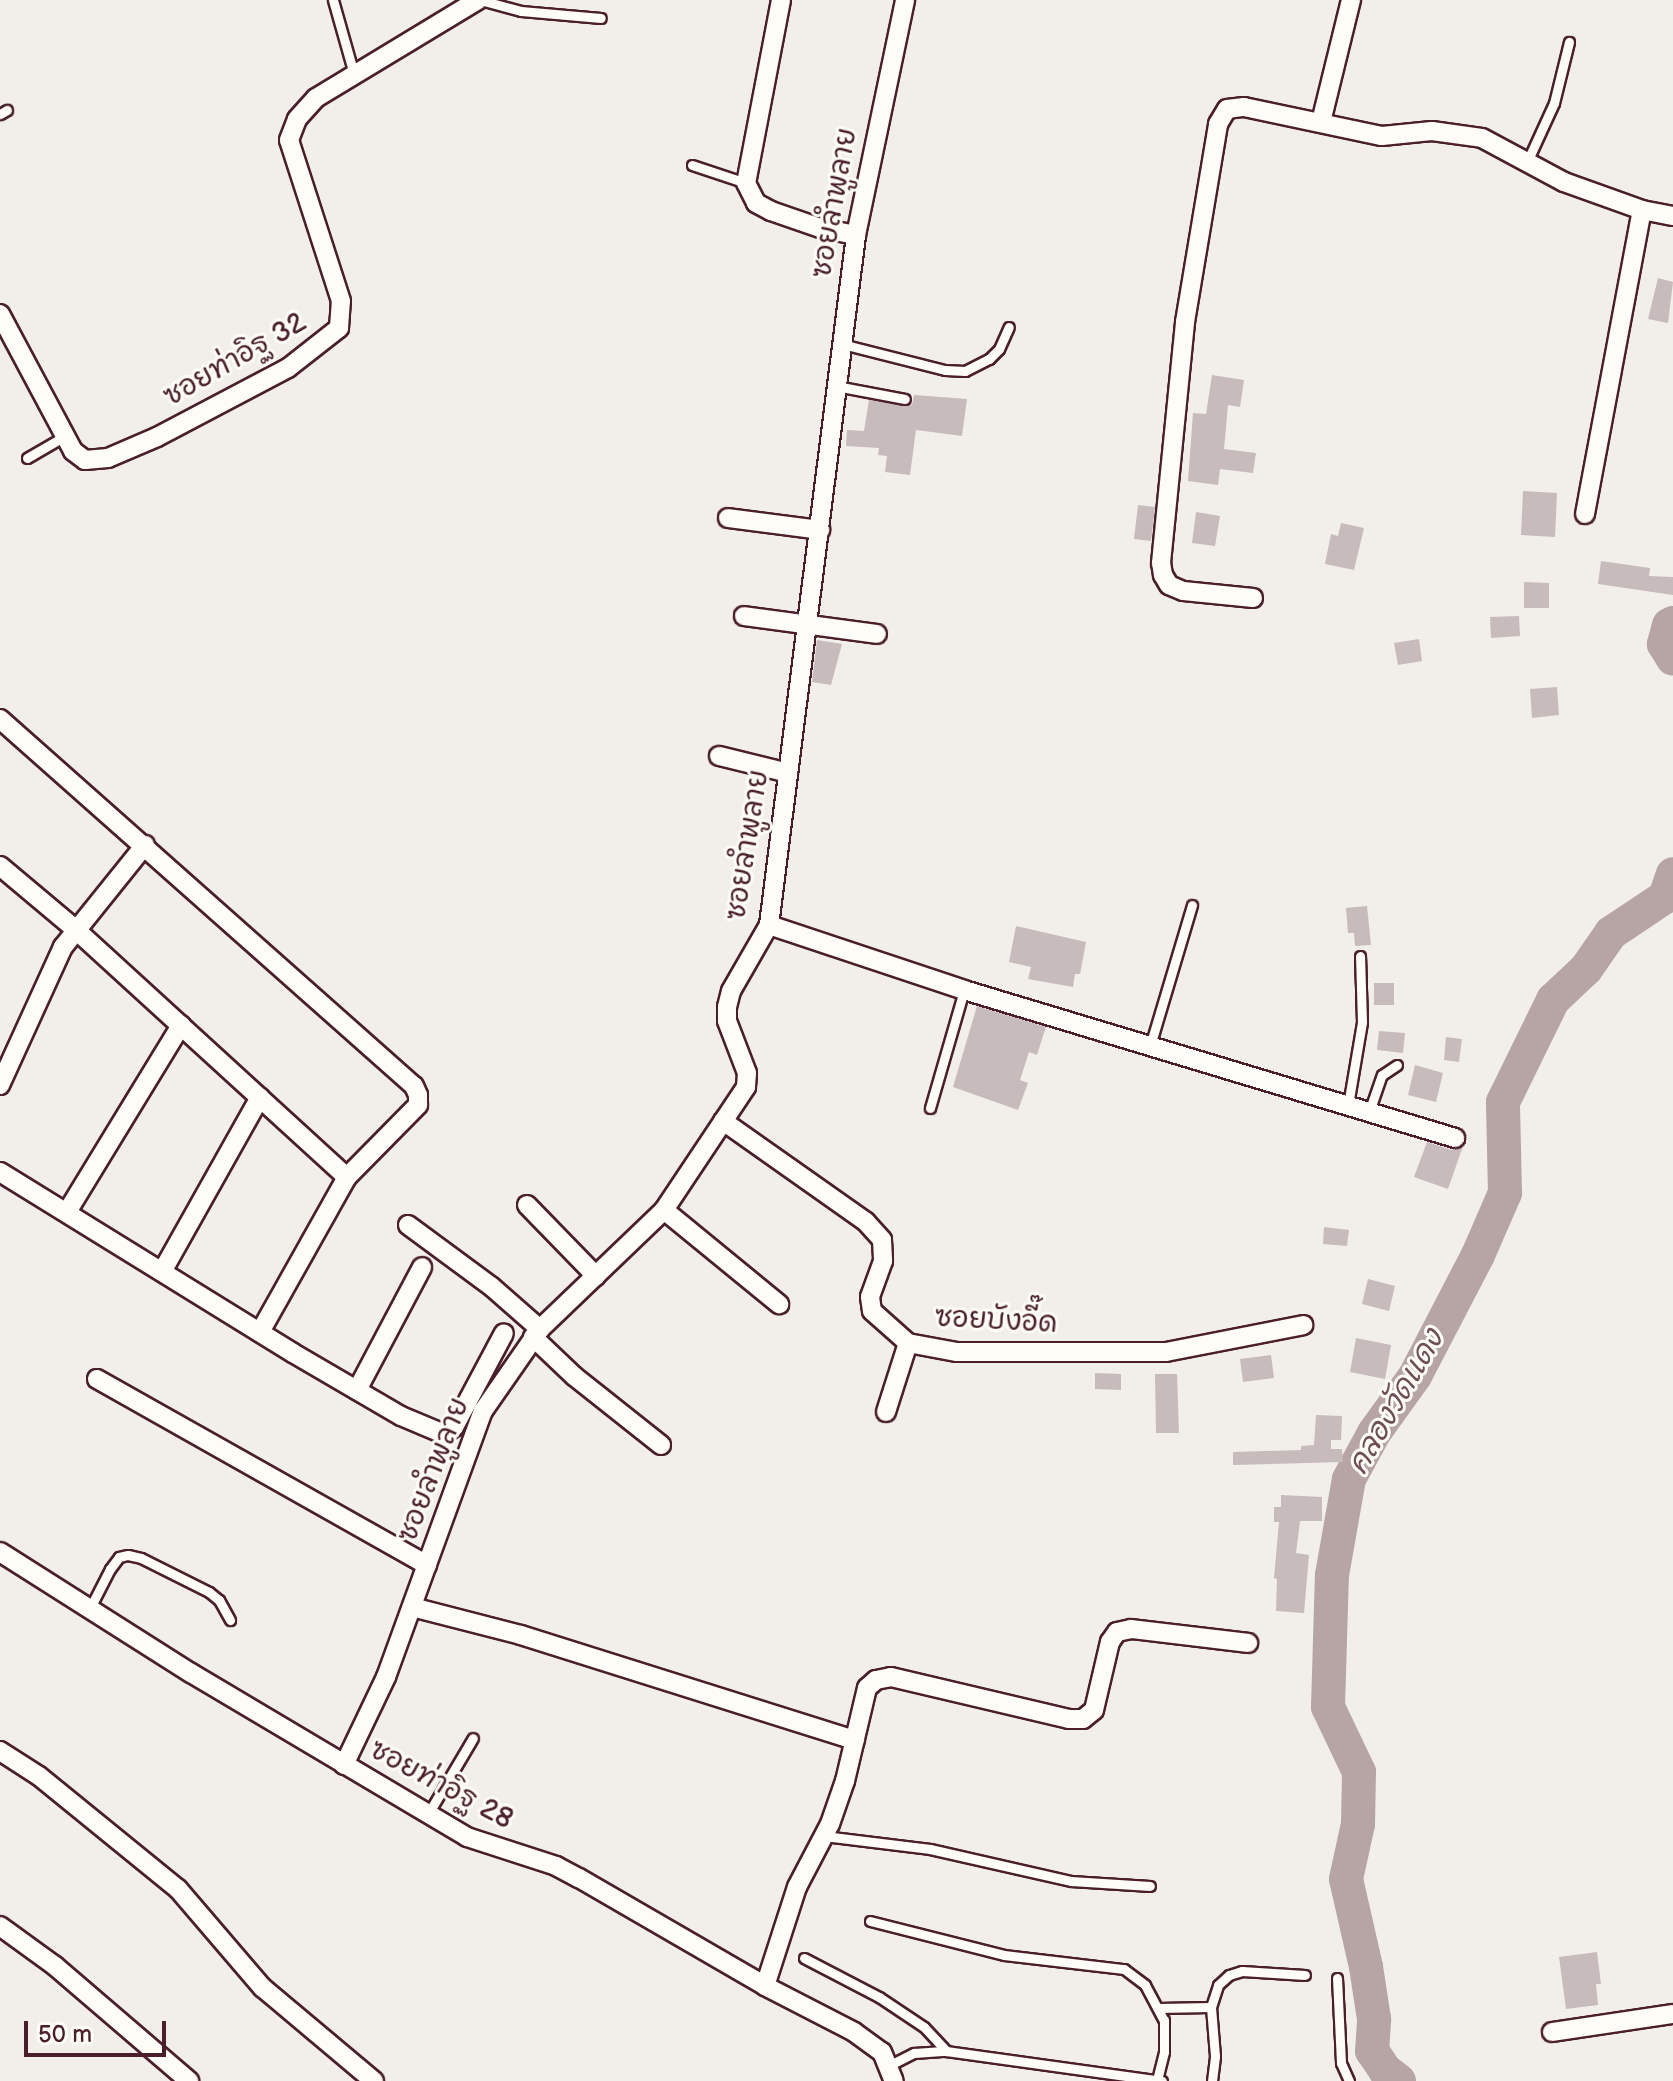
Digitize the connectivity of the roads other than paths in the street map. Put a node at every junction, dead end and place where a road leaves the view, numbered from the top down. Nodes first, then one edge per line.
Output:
1 (333, 0) edge
2 (479, 0) edge
3 (781, 0) edge
4 (905, 0) edge
5 (1351, 0) edge
6 (601, 18) dead end
7 (1569, 42) dead end
8 (354, 74) junction
9 (1321, 122) junction
10 (1527, 162) junction
11 (692, 165) dead end
12 (746, 183) junction
13 (1642, 210) junction
14 (1673, 216) edge
15 (856, 235) junction
16 (0, 314) edge
17 (1009, 327) dead end
18 (842, 344) junction
19 (836, 386) junction
20 (905, 399) dead end
21 (65, 436) junction
22 (27, 458) dead end
23 (1585, 514) dead end
24 (728, 518) dead end
25 (820, 530) junction
26 (1253, 598) dead end
27 (744, 616) dead end
28 (808, 623) junction
29 (877, 634) dead end
30 (0, 719) edge
31 (719, 756) dead end
32 (788, 773) junction
33 (145, 845) junction
34 (0, 866) edge
35 (1192, 905) dead end
36 (769, 925) junction
37 (75, 929) junction
38 (1360, 956) dead end
39 (964, 990) junction
40 (181, 1025) junction
41 (1150, 1046) junction
42 (1397, 1065) dead end
43 (0, 1085) edge
44 (260, 1097) junction
45 (1348, 1105) junction
46 (930, 1108) dead end
47 (1369, 1112) junction
48 (723, 1121) junction
49 (1455, 1138) dead end
50 (0, 1172) edge
51 (347, 1177) junction
52 (527, 1205) dead end
53 (664, 1210) junction
54 (67, 1212) junction
55 (408, 1225) dead end
56 (422, 1267) dead end
57 (163, 1270) junction
58 (596, 1276) junction
59 (779, 1304) dead end
60 (1303, 1325) dead end
61 (260, 1332) junction
62 (504, 1333) dead end
63 (537, 1333) junction
64 (908, 1343) junction
65 (97, 1379) dead end
66 (357, 1390) junction
67 (886, 1412) dead end
68 (661, 1445) dead end
69 (0, 1552) edge
70 (427, 1565) junction
71 (412, 1607) junction
72 (89, 1610) junction
73 (230, 1620) dead end
74 (1248, 1643) dead end
75 (473, 1738) dead end
76 (855, 1740) junction
77 (0, 1751) edge
78 (344, 1765) junction
79 (428, 1814) junction
80 (824, 1836) junction
81 (1150, 1886) dead end
82 (870, 1921) dead end
83 (0, 1927) edge
84 (804, 1958) dead end
85 (1305, 1975) dead end
86 (1337, 1978) dead end
87 (765, 1986) junction
88 (1211, 2007) junction
89 (1158, 2008) junction
90 (1673, 2014) edge
91 (1552, 2032) dead end
92 (946, 2051) junction
93 (892, 2073) edge
94 (1083, 2076) edge
95 (189, 2081) edge
96 (374, 2081) edge
97 (1159, 2081) edge
98 (1212, 2081) edge
99 (1349, 2081) edge

1 - 8 lane
2 - 6 lane
2 - 8 street, ซอยท่าอิฐ 32
3 - 12 street
4 - 15 street, ซอยลำพูลาย
5 - 9 street
7 - 10 lane
8 - 21 street, ซอยท่าอิฐ 32
9 - 10 street
9 - 26 street
10 - 13 street
11 - 12 lane
12 - 15 street
13 - 14 street
13 - 23 street
15 - 18 street, ซอยลำพูลาย
16 - 21 street, ซอยท่าอิฐ 32
17 - 18 lane
18 - 19 street, ซอยลำพูลาย
19 - 20 lane
19 - 25 street, ซอยลำพูลาย
21 - 22 lane
24 - 25 street
25 - 28 street, ซอยลำพูลาย
27 - 28 street
28 - 29 street
28 - 32 street, ซอยลำพูลาย
30 - 33 street
31 - 32 street
32 - 36 street, ซอยลำพูลาย
33 - 37 street
33 - 51 street
34 - 37 street
35 - 41 lane
36 - 39 street
36 - 48 street, ซอยลำพูลาย
37 - 40 street
37 - 43 street
38 - 45 lane
39 - 41 street
39 - 46 lane
40 - 44 street
40 - 54 street
41 - 45 street
42 - 47 lane
44 - 51 street
44 - 57 street
45 - 47 street
47 - 49 street
48 - 53 street, ซอยลำพูลาย
48 - 64 street, ซอยบังอี๊ด
50 - 54 street
51 - 61 street
52 - 58 street
53 - 58 street, ซอยลำพูลาย
53 - 59 street
54 - 57 street
55 - 63 street
56 - 66 street
57 - 61 street
58 - 63 street, ซอยลำพูลาย
60 - 64 street, ซอยบังอี๊ด
61 - 66 street
62 - 66 street
63 - 68 street
63 - 70 street, ซอยลำพูลาย
64 - 67 street
65 - 70 street
69 - 72 street, ซอยท่าอิฐ 28
70 - 71 street, ซอยลำพูลาย
71 - 76 street
71 - 78 street, ซอยลำพูลาย
72 - 73 lane
72 - 78 street, ซอยท่าอิฐ 28
74 - 76 street
75 - 79 lane
76 - 80 street
77 - 96 street
78 - 79 street, ซอยท่าอิฐ 28
79 - 87 street, ซอยท่าอิฐ 28
80 - 81 lane
80 - 87 street
82 - 89 lane
83 - 95 street
84 - 92 lane
85 - 88 lane
86 - 99 lane
87 - 93 street, ซอยท่าอิฐ 28
88 - 89 lane
88 - 98 lane
89 - 97 lane
90 - 91 street
92 - 93 lane
92 - 94 lane
94 - 97 lane

